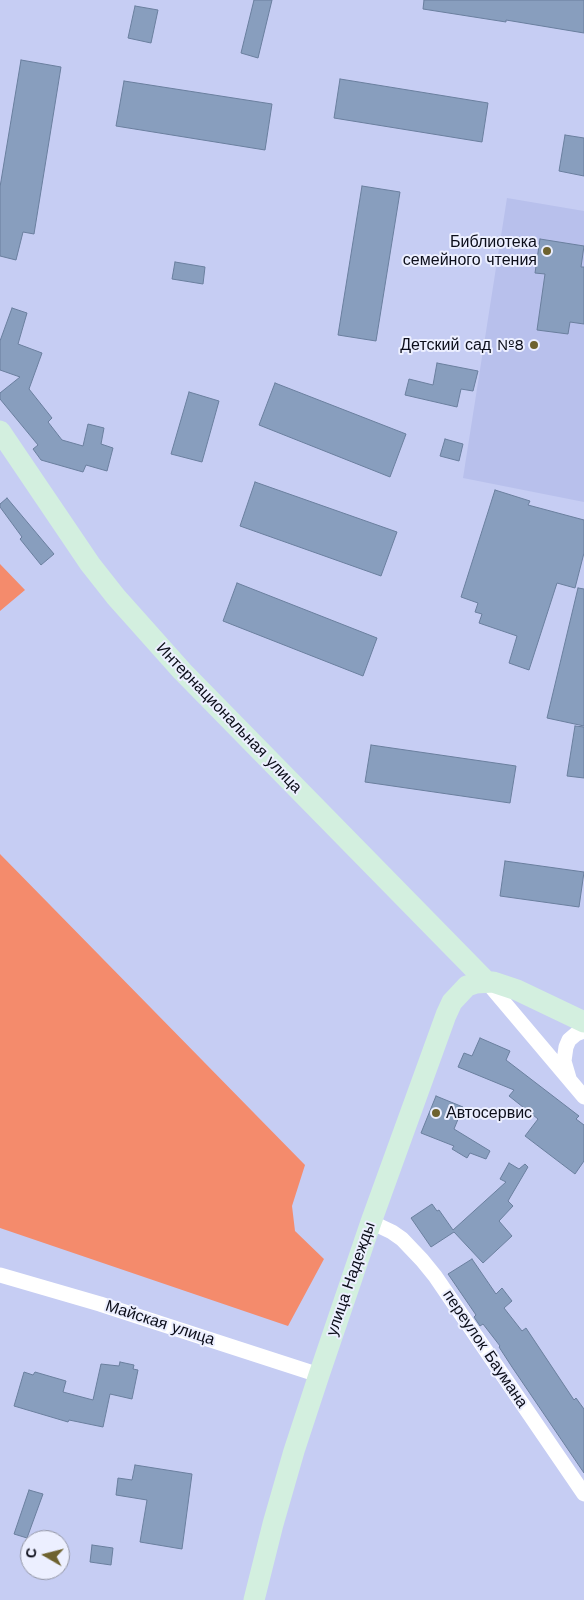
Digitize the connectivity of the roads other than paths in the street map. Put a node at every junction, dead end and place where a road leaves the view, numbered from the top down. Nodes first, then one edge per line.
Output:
1 (0, 431) edge
2 (486, 981) junction
3 (584, 1022) edge
4 (584, 1031) edge
5 (570, 1082) junction
6 (584, 1097) edge
7 (370, 1222) junction
8 (0, 1275) edge
9 (319, 1375) junction
10 (584, 1494) edge
11 (254, 1600) edge

1 - 2 street, Интернациональная улица
2 - 3 street
2 - 5 street, Интернациональная улица
2 - 7 street, улица Надежды
4 - 5 street
5 - 6 street, Интернациональная улица
7 - 9 street, улица Надежды
7 - 10 street, переулок Баумана
8 - 9 street, Майская улица
9 - 11 street, улица Надежды

